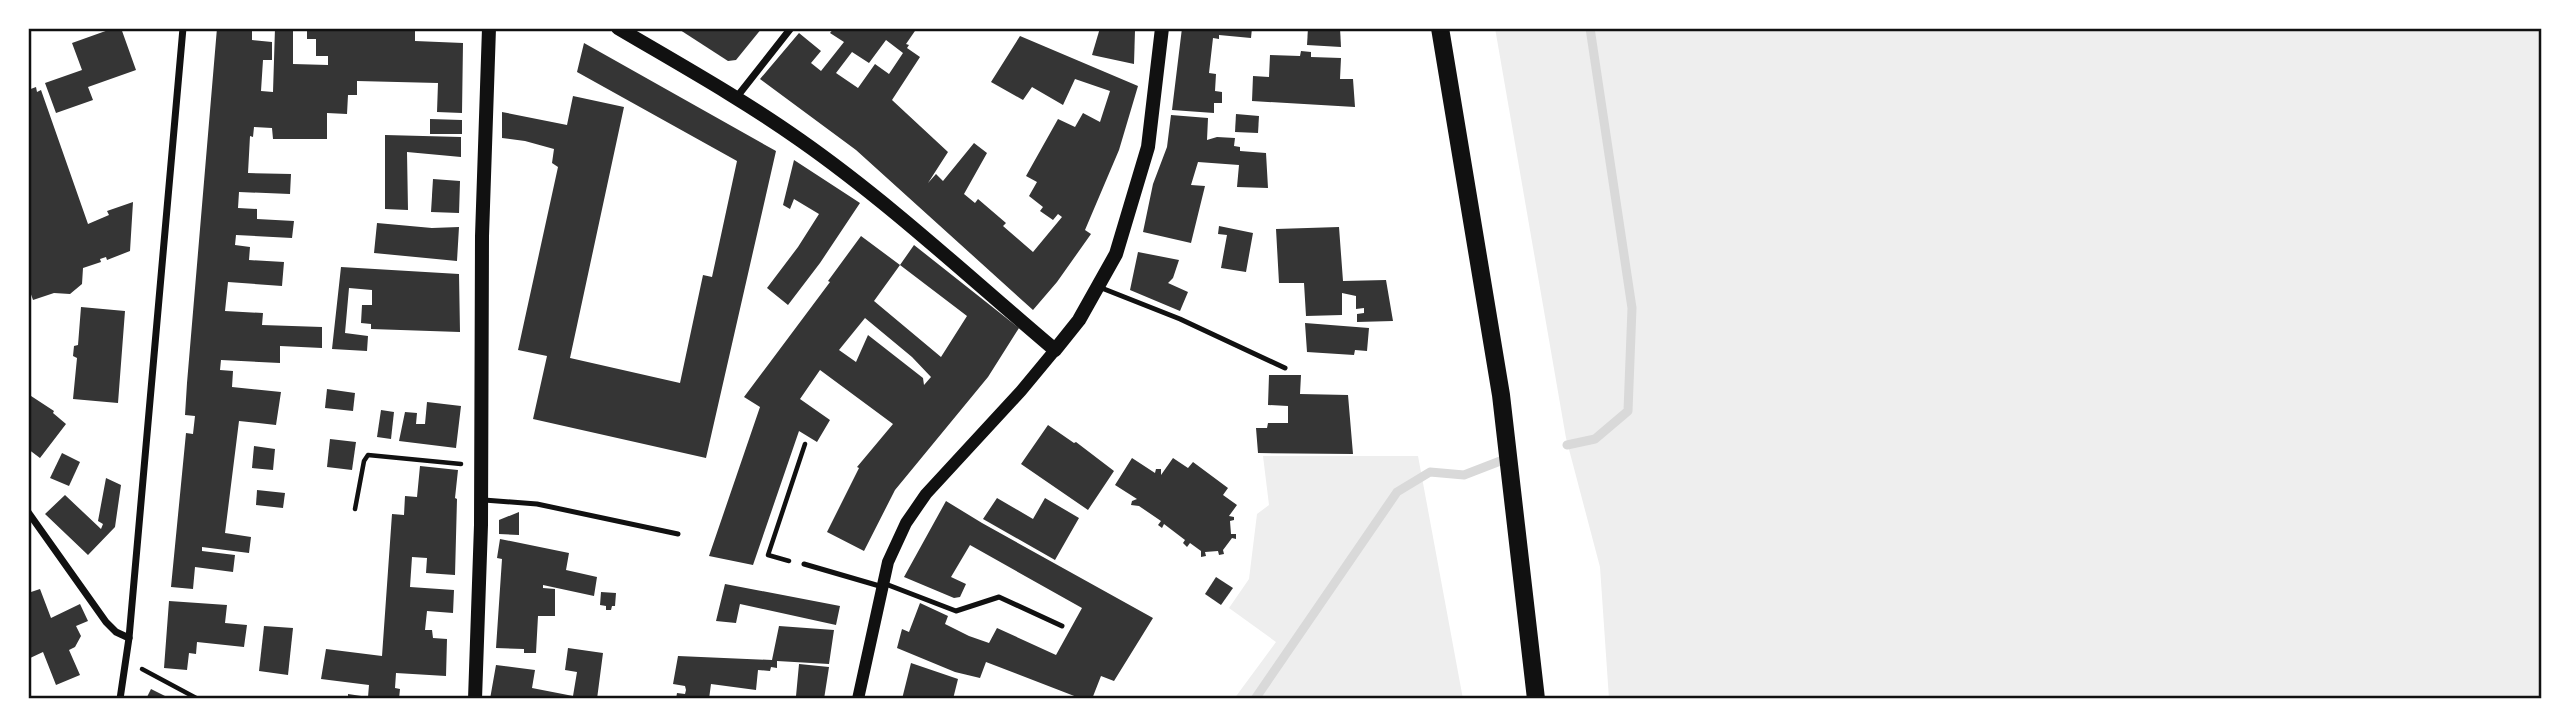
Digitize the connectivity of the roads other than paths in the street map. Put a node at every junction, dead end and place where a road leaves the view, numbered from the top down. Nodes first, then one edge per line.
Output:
1 (183, 28) edge
2 (489, 28) edge
3 (618, 28) edge
4 (792, 28) edge
5 (1162, 28) edge
6 (1440, 28) edge
7 (736, 98) junction
8 (1099, 287) junction
9 (1055, 350) junction
10 (1285, 368) dead end
11 (481, 499) junction
12 (28, 512) edge
13 (678, 534) dead end
14 (804, 564) road end
15 (883, 585) junction
16 (1062, 626) dead end
17 (129, 638) junction
18 (120, 699) edge
19 (475, 699) edge
20 (858, 699) edge
21 (1536, 699) edge

1 - 17 street
2 - 11 main road
3 - 7 main road
4 - 7 street
5 - 8 main road
6 - 21 main road
7 - 9 main road
8 - 9 main road
8 - 10 lane
9 - 15 street
11 - 13 lane
11 - 19 main road
12 - 17 street
14 - 15 lane
15 - 16 lane
15 - 20 street
17 - 18 street

